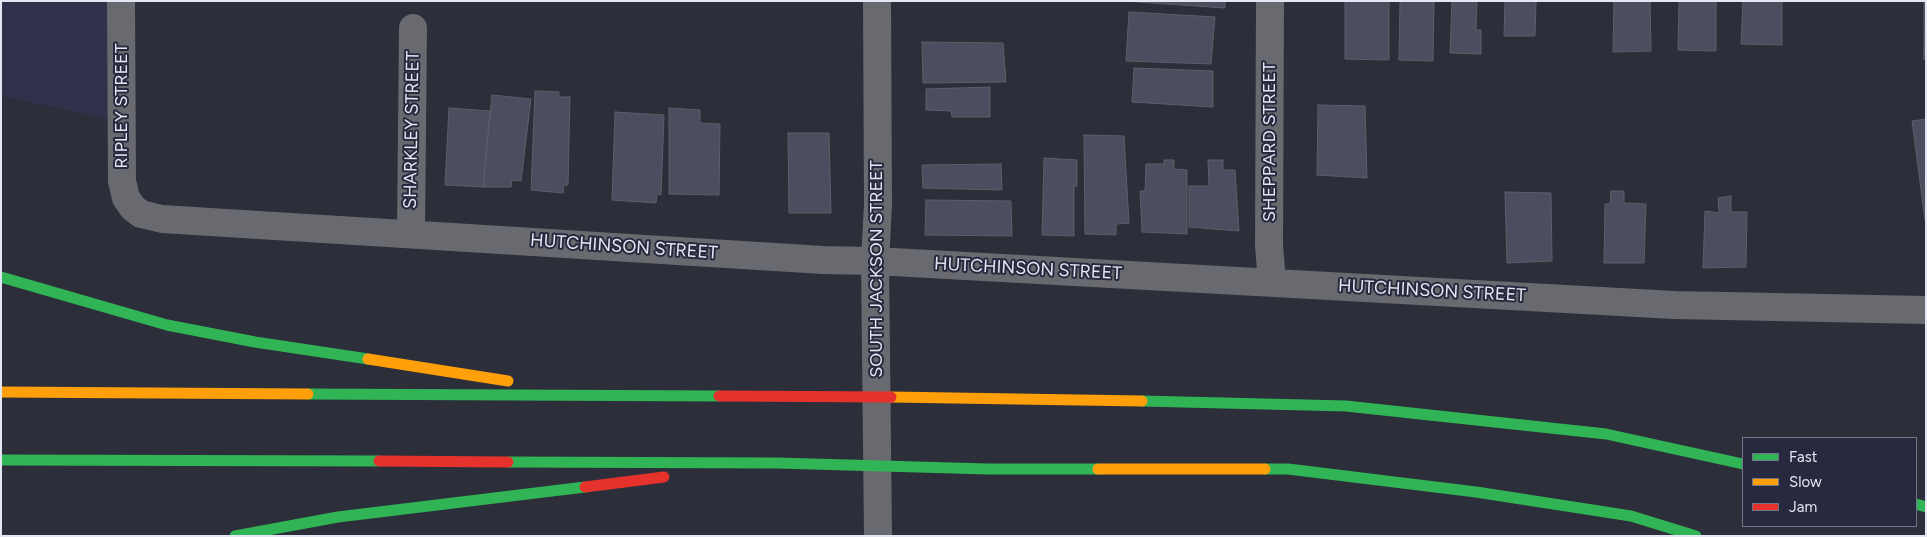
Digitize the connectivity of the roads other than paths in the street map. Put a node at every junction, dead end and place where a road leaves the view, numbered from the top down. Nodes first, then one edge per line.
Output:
1 (122, 1) edge
2 (877, 1) edge
3 (1270, 1) edge
4 (413, 28) dead end
5 (133, 208) joint
6 (411, 233) junction
7 (875, 261) junction
8 (1, 277) edge
9 (1272, 282) junction
10 (1926, 310) edge
11 (1, 392) edge
12 (614, 396) junction
13 (1, 460) edge
14 (777, 463) junction
15 (1742, 464) edge
16 (235, 536) edge
17 (878, 536) edge
18 (1696, 536) edge

1 - 5 street, RIPLEY STREET
2 - 7 street, SOUTH JACKSON STREET
3 - 9 street, SHEPPARD STREET
4 - 6 street, SHARKLEY STREET
5 - 6 street, HUTCHINSON STREET
6 - 7 street, HUTCHINSON STREET
7 - 9 street, HUTCHINSON STREET
7 - 17 street, SOUTH JACKSON STREET
8 - 12 highway
9 - 10 street, HUTCHINSON STREET
11 - 12 highway
12 - 15 highway
13 - 14 highway
14 - 16 highway
14 - 18 highway

